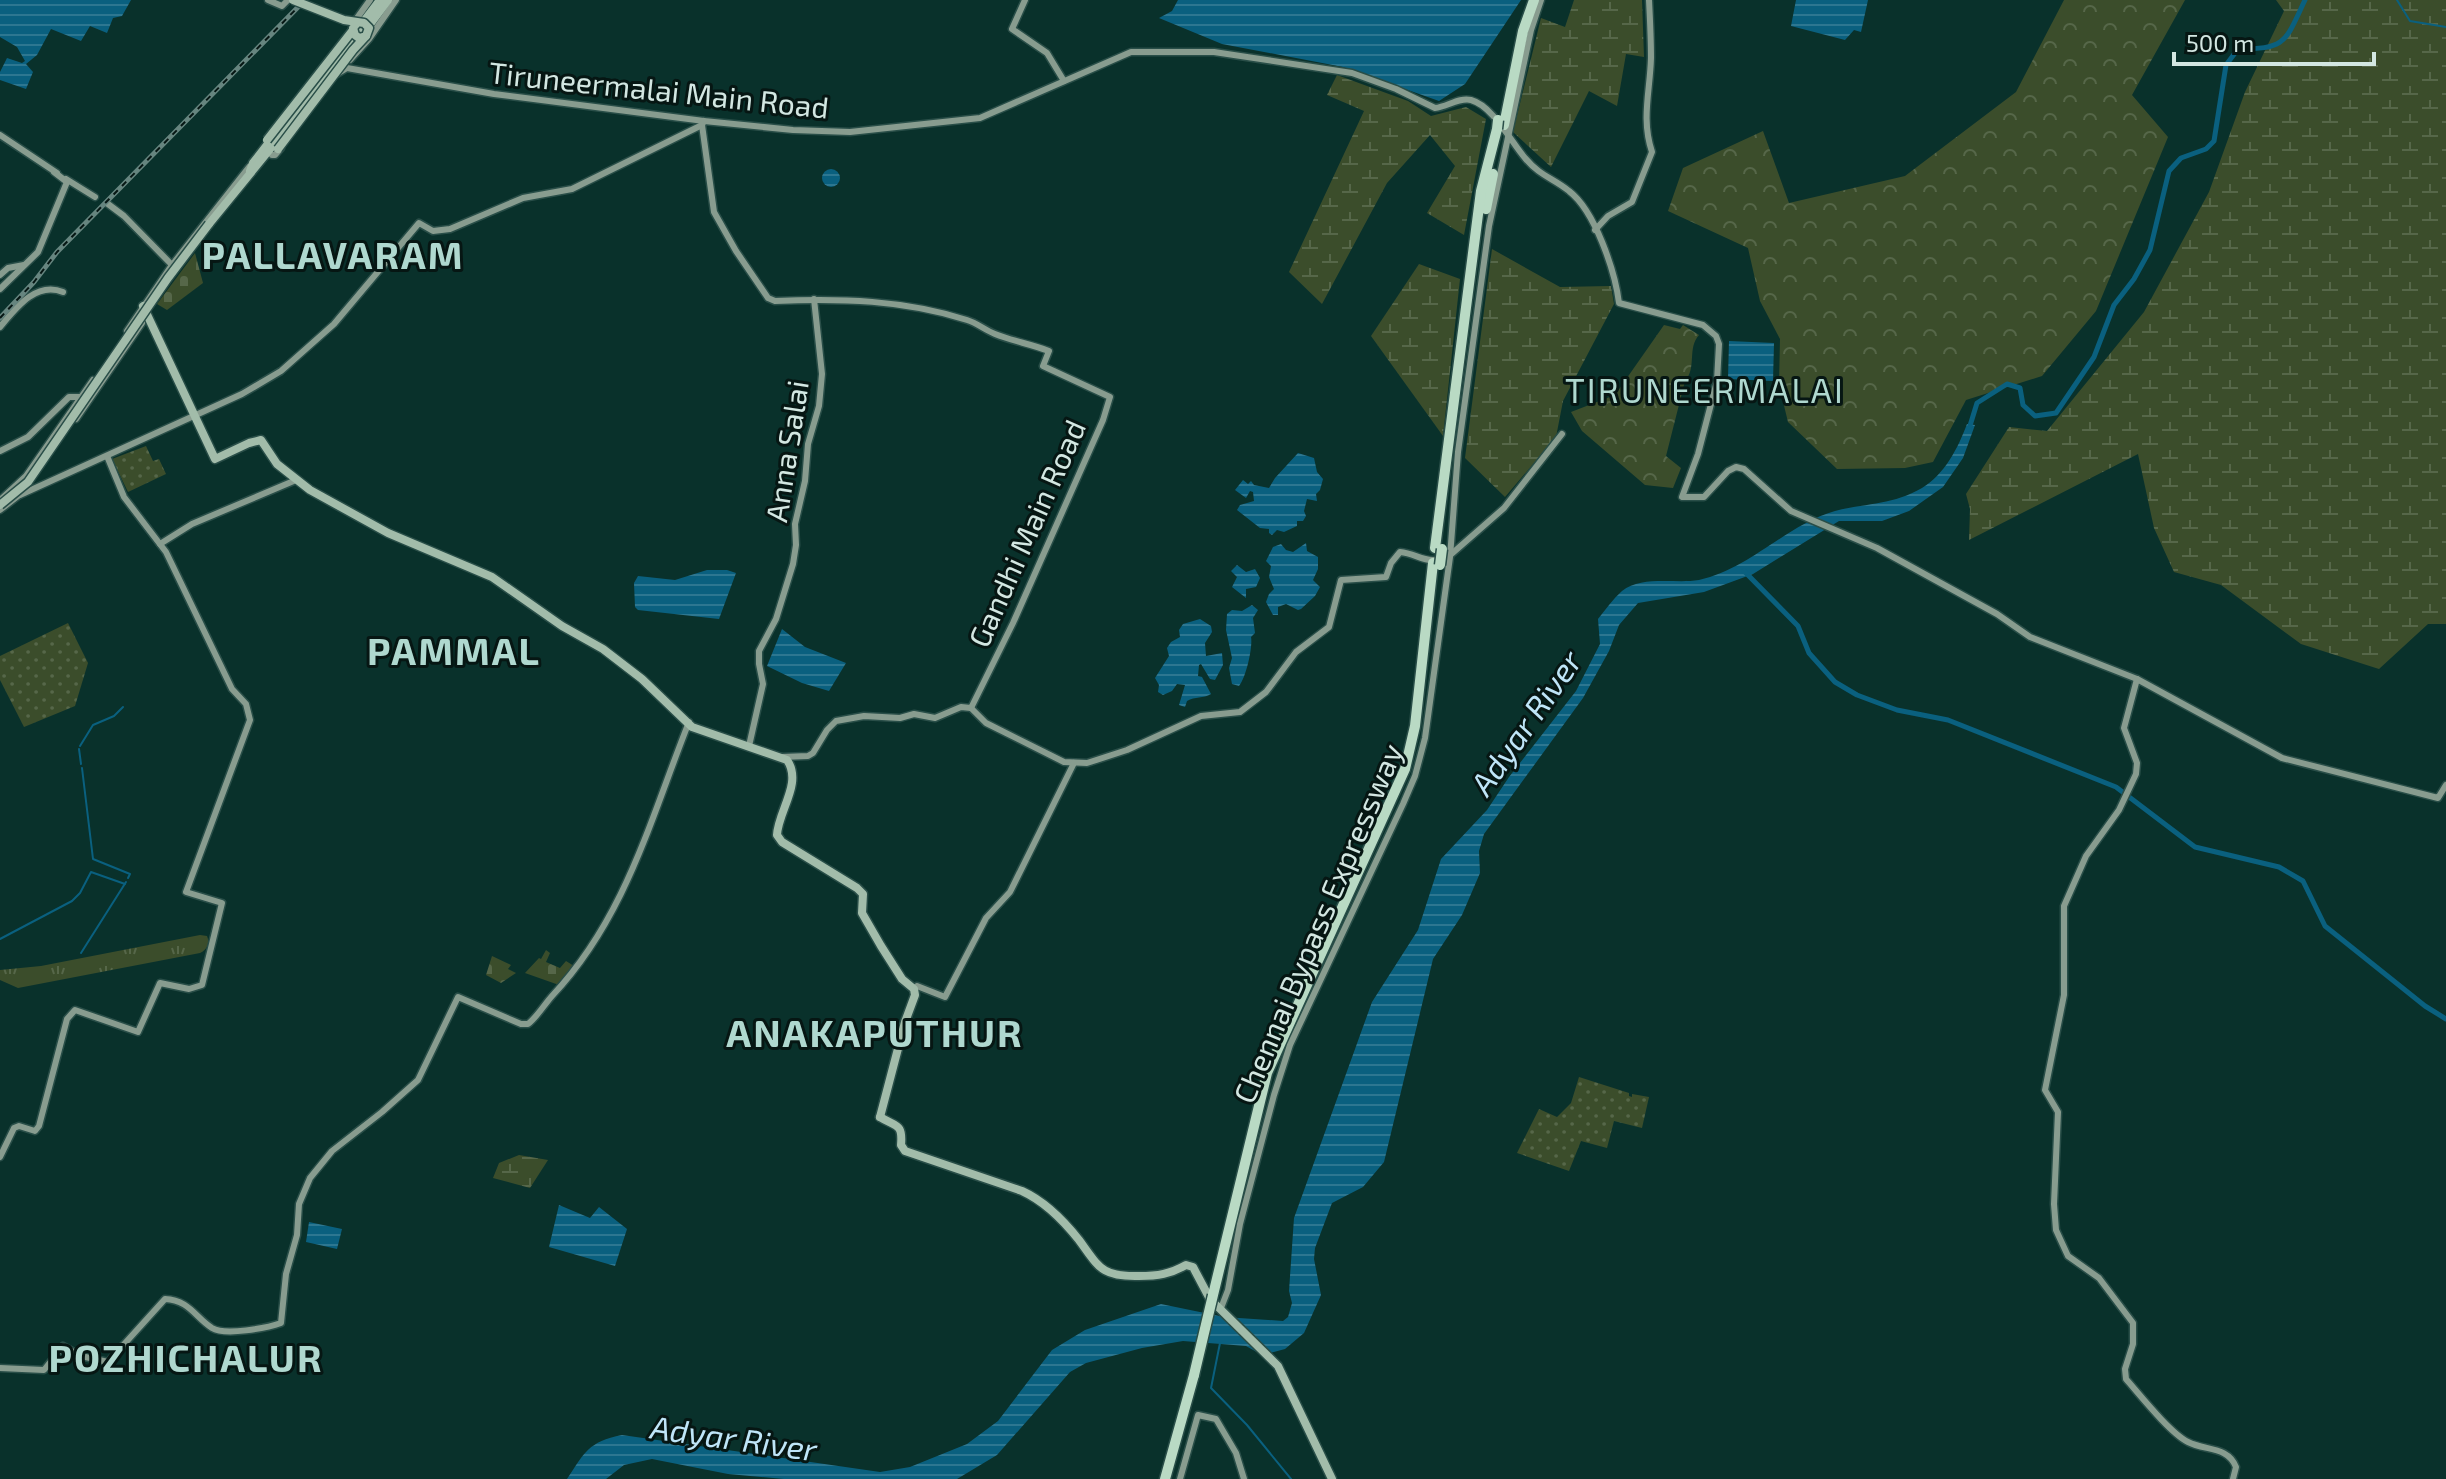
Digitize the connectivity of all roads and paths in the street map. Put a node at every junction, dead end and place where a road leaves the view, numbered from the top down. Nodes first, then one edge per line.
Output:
1 (268, 0) edge
2 (375, 0) edge
3 (392, 0) edge
4 (1025, 0) edge
5 (1527, 0) edge
6 (1534, 0) edge
7 (1541, 0) edge
8 (1649, 0) edge
9 (286, 1) edge
10 (355, 25) junction
11 (368, 34) junction
12 (338, 64) junction
13 (1064, 81) junction
14 (703, 123) junction
15 (1502, 129) junction
16 (0, 135) edge
17 (268, 149) junction
18 (253, 163) junction
19 (54, 172) junction
20 (95, 197) dead end
21 (108, 204) dead end
22 (211, 220) junction
23 (1595, 230) junction
24 (27, 264) junction
25 (172, 265) junction
26 (0, 275) edge
27 (0, 289) edge
28 (63, 292) dead end
29 (814, 299) junction
30 (145, 310) junction
31 (0, 327) edge
32 (86, 398) junction
33 (196, 416) junction
34 (1562, 434) dead end
35 (0, 451) edge
36 (106, 456) junction
37 (1451, 472) junction
38 (296, 480) junction
39 (13, 490) junction
40 (20, 495) junction
41 (0, 504) edge
42 (167, 540) junction
43 (158, 543) junction
44 (1442, 551) junction
45 (166, 552) junction
46 (2137, 679) junction
47 (971, 708) junction
48 (689, 723) junction
49 (749, 746) junction
50 (782, 757) junction
51 (796, 757) junction
52 (1074, 763) junction
53 (791, 767) junction
54 (2446, 785) edge
55 (914, 989) junction
56 (0, 1157) edge
57 (1219, 1302) junction
58 (0, 1368) edge
59 (1198, 1376) junction
60 (1165, 1479) edge
61 (1172, 1479) edge
62 (1180, 1479) edge
63 (1244, 1479) edge
64 (1332, 1479) edge
65 (2233, 1479) edge

1 - 9 street
2 - 10 main road
2 - 12 main road
3 - 11 main road
3 - 12 main road
4 - 13 street
5 - 15 highway, Chennai Bypass Expressway
6 - 15 highway, Chennai Bypass Expressway
7 - 15 street
8 - 23 street
9 - 10 main road, bridge
10 - 11 main road, bridge
10 - 11 main road, bridge
10 - 12 street
10 - 17 main road, bridge
11 - 17 main road, bridge
12 - 14 street, Tiruneermalai Main Road
12 - 17 main road
12 - 17 main road
12 - 17 street
13 - 14 street, Tiruneermalai Main Road
13 - 15 street, Tiruneermalai Main Road
14 - 29 street
14 - 33 street
15 - 23 street, Tiruneermalai Main Road
15 - 37 highway, Chennai Bypass Expressway
16 - 19 street
17 - 18 main road
17 - 22 main road
18 - 22 main road
18 - 25 street
19 - 20 street
19 - 24 street
21 - 25 street
22 - 30 street
22 - 41 main road, bridge
23 - 46 street, Tiruneermalai Main Road
24 - 26 street
24 - 27 street
25 - 30 street
28 - 31 street
29 - 47 street, Gandhi Main Road
29 - 49 street, Anna Salai
30 - 32 street
30 - 33 main road
32 - 35 street
32 - 39 street
32 - 40 street
33 - 36 street
33 - 38 main road
34 - 44 street
36 - 40 street
36 - 43 street
37 - 44 highway, Chennai Bypass Expressway
37 - 44 street
38 - 42 street
38 - 48 main road
39 - 40 street
39 - 41 street
40 - 41 street
42 - 43 street
42 - 45 street
43 - 45 street
44 - 52 street
44 - 57 highway, Chennai Bypass Expressway
44 - 57 street
45 - 56 street
46 - 54 street
46 - 65 street
47 - 51 street
47 - 52 street
48 - 49 main road
48 - 58 street
49 - 50 main road
50 - 51 street
50 - 53 main road
51 - 53 main road
52 - 55 street
53 - 55 main road
55 - 57 main road
57 - 59 highway, Chennai Bypass Expressway, bridge
57 - 64 main road
59 - 60 highway, Chennai Bypass Expressway
59 - 61 highway, Chennai Bypass Expressway
62 - 63 street

